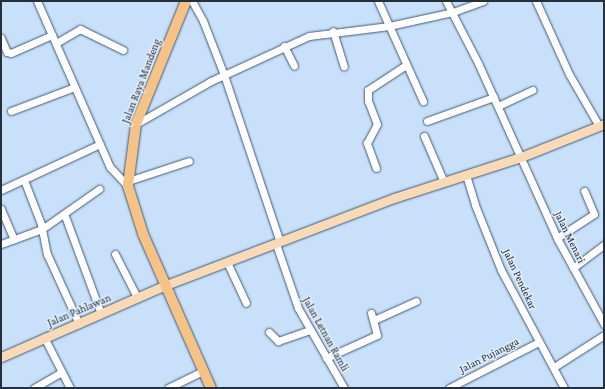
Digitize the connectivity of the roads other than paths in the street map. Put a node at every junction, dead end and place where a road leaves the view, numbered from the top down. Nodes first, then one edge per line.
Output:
1 (37, 1) edge
2 (186, 1) edge
3 (192, 1) edge
4 (378, 1) edge
5 (446, 1) edge
6 (483, 1) edge
7 (536, 1) edge
8 (449, 12) junction
9 (389, 26) junction
10 (333, 31) junction
11 (52, 35) junction
12 (1, 38) edge
13 (56, 43) junction
14 (284, 46) junction
15 (123, 50) dead end
16 (406, 65) junction
17 (294, 66) dead end
18 (344, 66) dead end
19 (224, 75) junction
20 (75, 87) junction
21 (533, 90) dead end
22 (494, 97) junction
23 (423, 101) dead end
24 (498, 106) junction
25 (11, 111) dead end
26 (427, 121) dead end
27 (136, 124) junction
28 (601, 125) edge
29 (424, 136) dead end
30 (100, 144) junction
31 (521, 157) junction
32 (189, 161) dead end
33 (376, 168) dead end
34 (466, 175) junction
35 (24, 180) junction
36 (444, 182) junction
37 (128, 184) junction
38 (99, 189) dead end
39 (1, 190) edge
40 (584, 191) dead end
41 (1, 209) edge
42 (65, 216) junction
43 (42, 229) junction
44 (557, 238) junction
45 (14, 239) junction
46 (278, 243) junction
47 (1, 244) edge
48 (604, 245) edge
49 (115, 254) dead end
50 (227, 262) junction
51 (573, 268) junction
52 (166, 285) junction
53 (137, 297) junction
54 (416, 301) dead end
55 (246, 303) dead end
56 (101, 314) junction
57 (79, 324) junction
58 (604, 324) edge
59 (310, 330) junction
60 (269, 332) dead end
61 (604, 335) edge
62 (44, 337) junction
63 (539, 342) junction
64 (1, 357) edge
65 (326, 358) junction
66 (554, 367) junction
67 (203, 371) junction
68 (62, 372) junction
69 (342, 387) edge
70 (34, 388) edge
71 (70, 388) edge
72 (168, 388) edge
73 (211, 388) edge
74 (449, 388) edge
75 (564, 388) edge

1 - 11 street
2 - 27 highway, Jalan Raya Mandeng
3 - 19 street, Jalan Letnan Ramli
4 - 9 street
5 - 8 street, Jalan Menari
6 - 8 street
7 - 28 street
8 - 9 street
8 - 22 street, Jalan Menari
9 - 10 street
9 - 16 street
10 - 14 street
10 - 18 street
11 - 12 street
11 - 13 street
13 - 15 street
13 - 20 street
14 - 17 street
14 - 19 street
16 - 23 street
16 - 33 street
19 - 27 street
19 - 46 street, Jalan Letnan Ramli
20 - 25 street
20 - 30 street
21 - 24 street
22 - 24 street, Jalan Menari
22 - 26 street
24 - 31 street, Jalan Menari
27 - 37 highway, Jalan Raya Mandeng
28 - 31 main road, Jalan Pahlawan
29 - 36 street
30 - 35 street
30 - 37 street
31 - 34 main road, Jalan Pahlawan
31 - 44 street, Jalan Menari
32 - 37 street
34 - 36 main road, Jalan Pahlawan
34 - 63 street, Jalan Pendekar
35 - 39 street
35 - 43 street
36 - 46 main road, Jalan Pahlawan
37 - 52 highway, Jalan Raya Mandeng
38 - 42 street
40 - 44 street
41 - 45 street
42 - 43 street
42 - 56 street
43 - 45 street
43 - 57 street
44 - 51 street, Jalan Menari
45 - 47 street
46 - 50 main road, Jalan Pahlawan
46 - 59 street, Jalan Letnan Ramli
48 - 51 street
49 - 53 street
50 - 52 main road, Jalan Pahlawan
50 - 55 street
51 - 58 street, Jalan Menari
52 - 53 main road, Jalan Pahlawan
52 - 67 highway, Jalan Raya Mandeng
53 - 56 main road, Jalan Pahlawan
54 - 65 street
56 - 57 main road, Jalan Pahlawan
57 - 62 main road, Jalan Pahlawan
59 - 60 street
59 - 65 street, Jalan Letnan Ramli
61 - 66 street
62 - 64 main road, Jalan Pahlawan
62 - 68 street
63 - 66 street, Jalan Pendekar
63 - 74 street, Jalan Pujangga
65 - 69 street, Jalan Letnan Ramli
66 - 75 street, Jalan Pendekar
67 - 72 street
67 - 73 highway, Jalan Raya Mandeng
68 - 70 street
68 - 71 street

